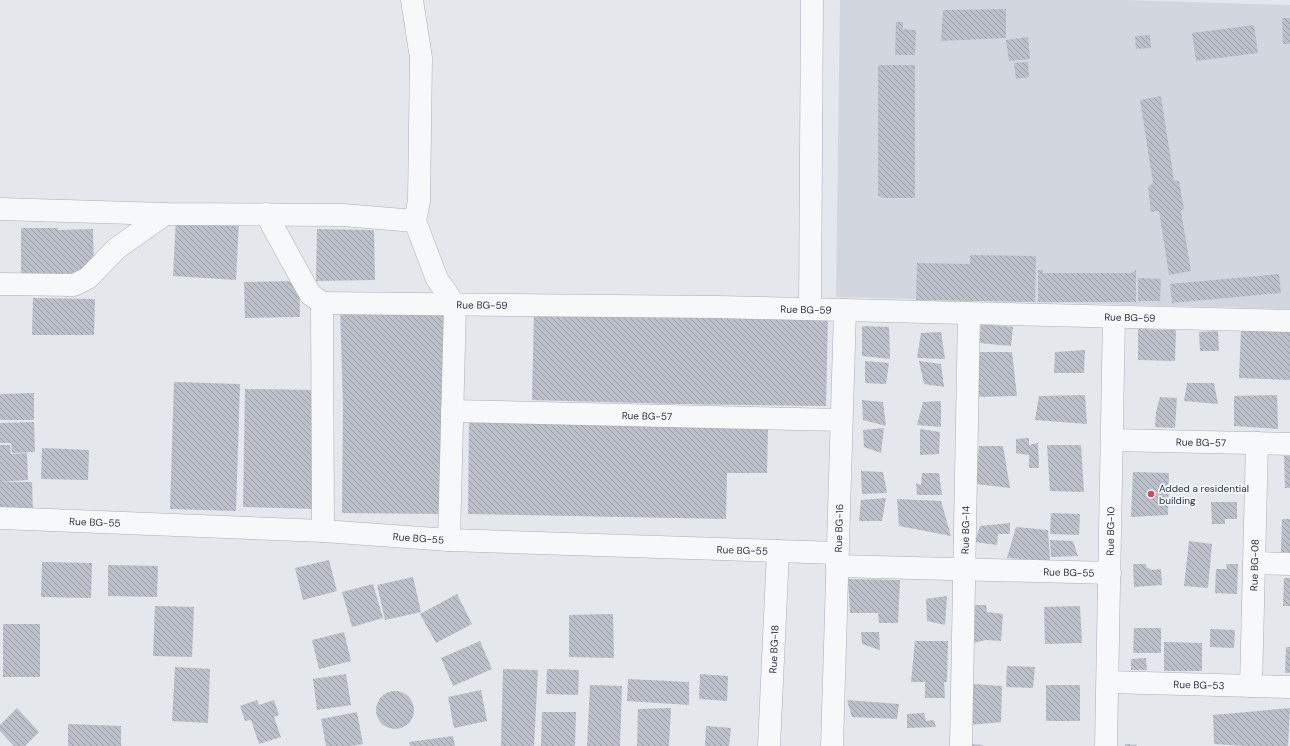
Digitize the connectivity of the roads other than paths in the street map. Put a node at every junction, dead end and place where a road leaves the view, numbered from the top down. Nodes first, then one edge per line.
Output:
1 (412, 0) edge
2 (812, 0) edge
3 (0, 209) edge
4 (165, 214) junction
5 (266, 214) junction
6 (415, 221) junction
7 (0, 284) edge
8 (322, 303) junction
9 (456, 305) junction
10 (810, 309) junction
11 (844, 310) junction
12 (969, 313) junction
13 (1114, 316) junction
14 (1290, 321) edge
15 (452, 411) junction
16 (842, 420) junction
17 (1112, 440) junction
18 (1257, 443) junction
19 (1290, 444) edge
20 (0, 518) edge
21 (323, 531) junction
22 (449, 540) junction
23 (778, 551) junction
24 (837, 560) junction
25 (1254, 563) junction
26 (1290, 564) edge
27 (964, 569) junction
28 (1110, 573) junction
29 (1108, 682) junction
30 (1251, 686) junction
31 (1290, 687) edge
32 (769, 746) edge
33 (832, 746) edge
34 (961, 746) edge
35 (1106, 746) edge

1 - 6 street
2 - 10 street
3 - 4 street
4 - 5 street
4 - 7 street
5 - 6 street
5 - 8 street
6 - 9 street
8 - 9 street, Rue BG-59
8 - 21 street
9 - 10 street, Rue BG-59
9 - 15 street
10 - 11 street, Rue BG-59
11 - 12 street, Rue BG-59
11 - 16 street, Rue BG-16
12 - 13 street, Rue BG-59
12 - 27 street, Rue BG-14
13 - 14 street, Rue BG-59
13 - 17 street, Rue BG-10
15 - 16 street, Rue BG-57
15 - 22 street
16 - 24 street, Rue BG-16
17 - 18 street, Rue BG-57
17 - 28 street, Rue BG-10
18 - 19 street, Rue BG-57
18 - 25 street, Rue BG-08
20 - 21 street, Rue BG-55
21 - 22 street, Rue BG-55
22 - 23 street, Rue BG-55
23 - 24 street, Rue BG-55
23 - 32 street, Rue BG-18
24 - 27 street, Rue BG-55
24 - 33 street, Rue BG-16
25 - 26 street
25 - 30 street, Rue BG-08
27 - 28 street, Rue BG-55
27 - 34 street, Rue BG-14
28 - 29 street, Rue BG-10
29 - 30 street, Rue BG-53
29 - 35 street, Rue BG-10
30 - 31 street, Rue BG-53

